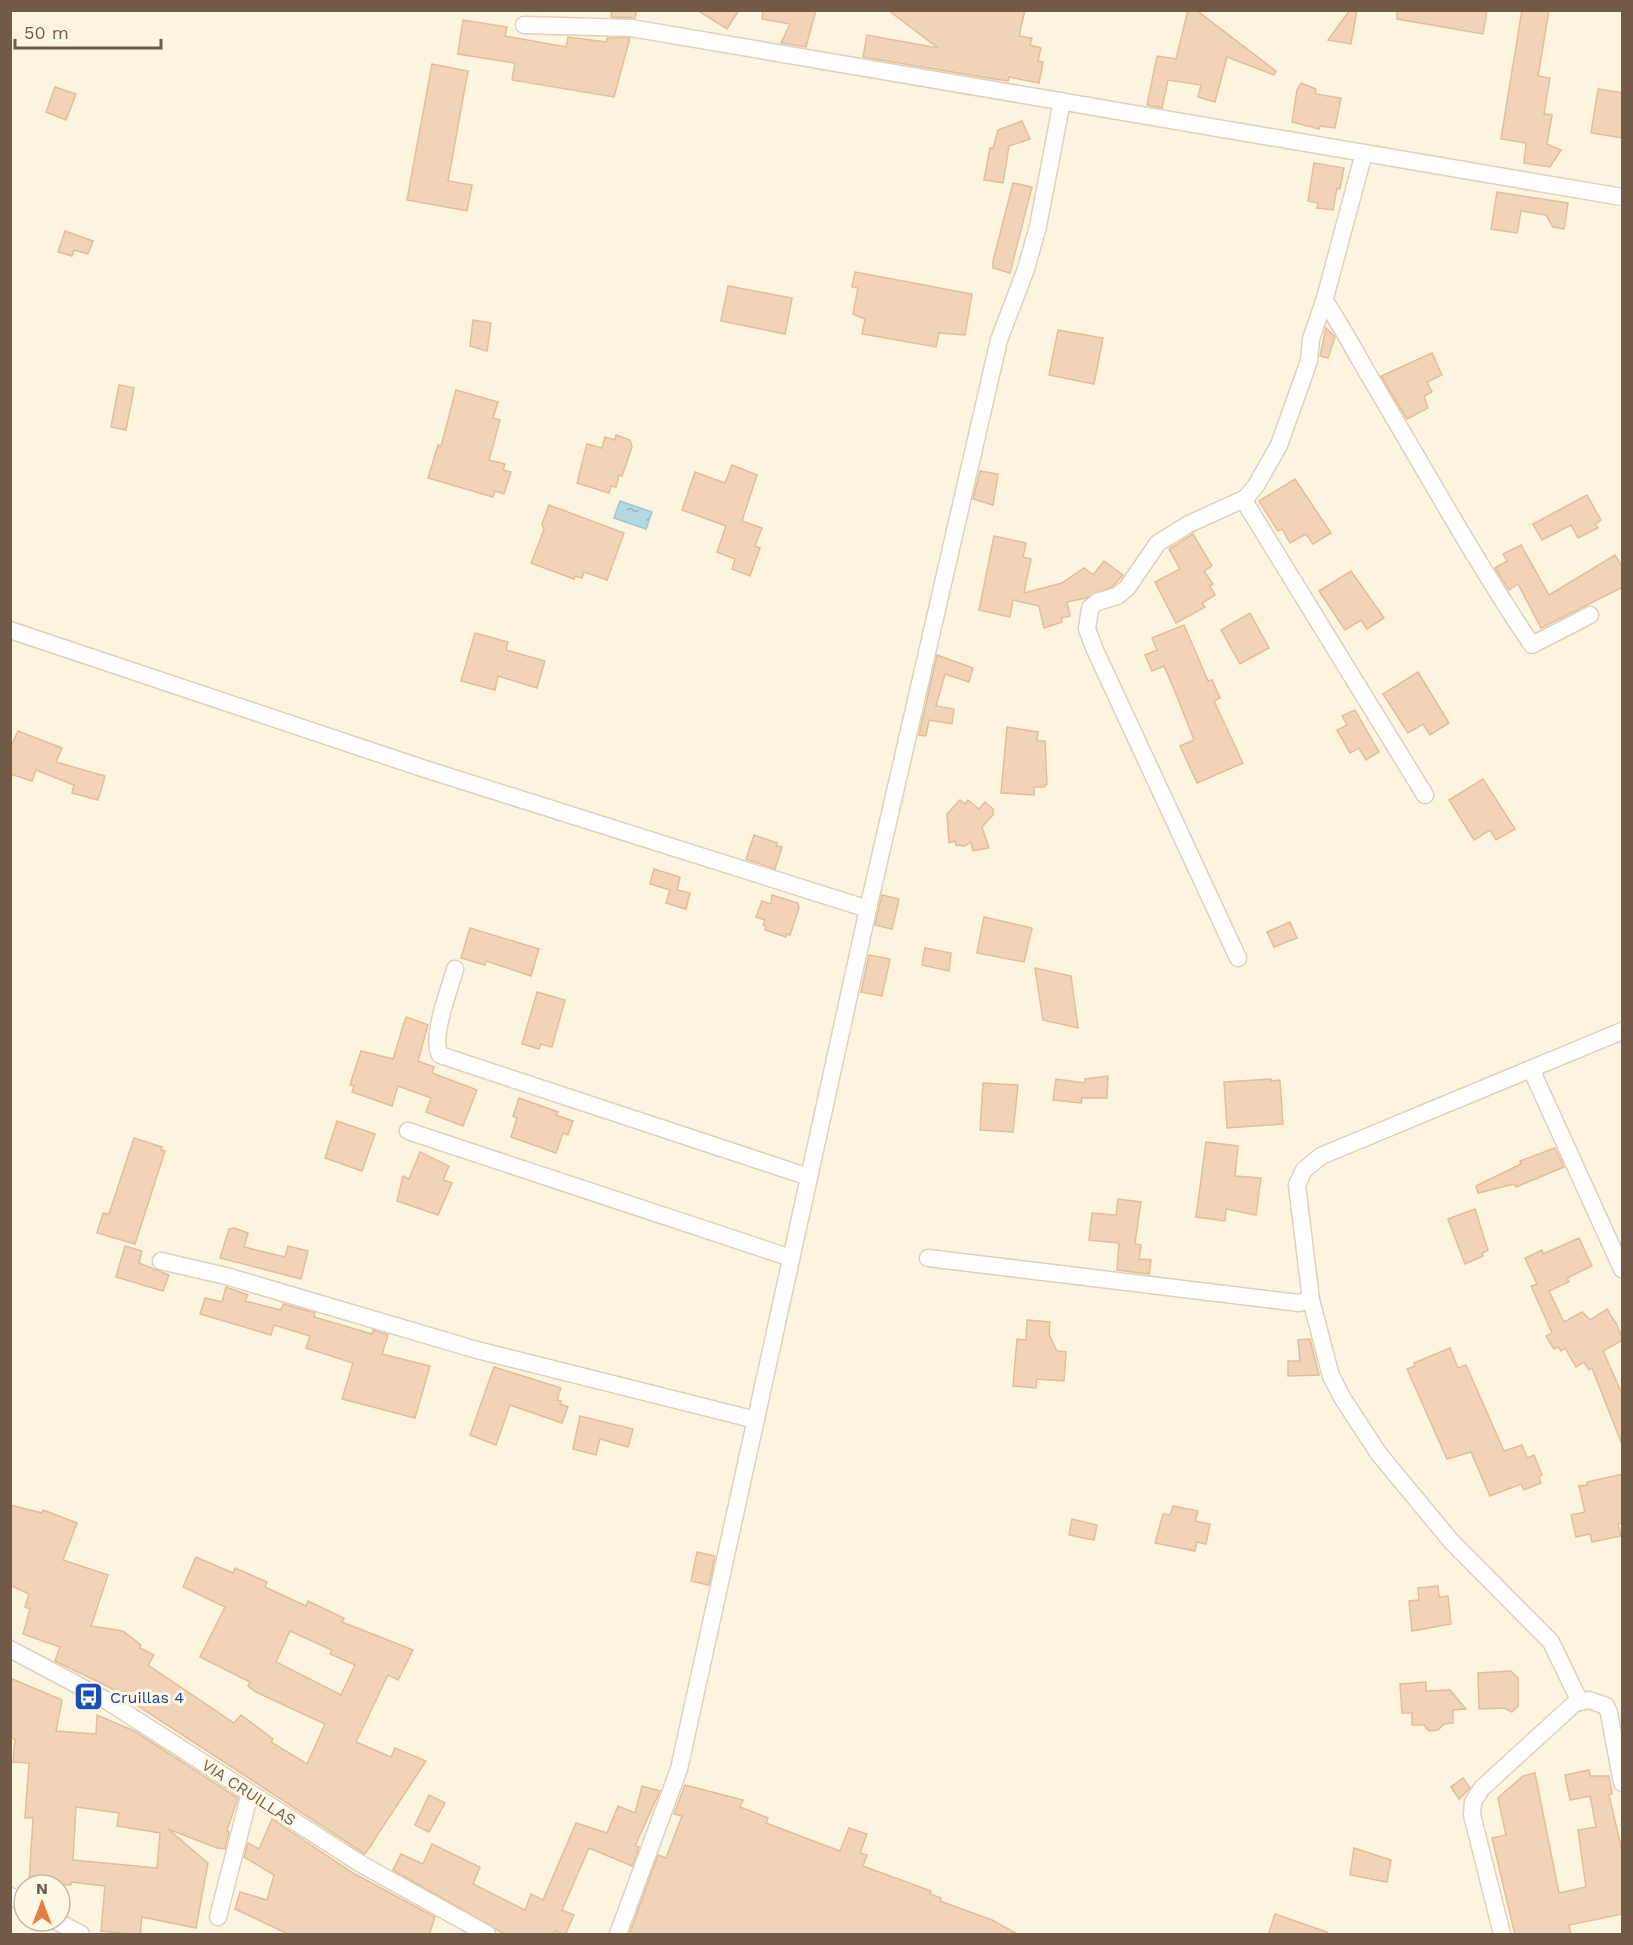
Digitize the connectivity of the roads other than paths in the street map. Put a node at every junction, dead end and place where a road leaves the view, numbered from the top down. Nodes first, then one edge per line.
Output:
1 (524, 25) dead end
2 (1062, 101) junction
3 (1364, 153) junction
4 (1623, 197) edge
5 (1324, 300) junction
6 (1243, 499) junction
7 (1590, 615) dead end
8 (10, 630) edge
9 (1425, 795) dead end
10 (868, 909) junction
11 (1238, 958) dead end
12 (455, 969) dead end
13 (1623, 1032) edge
14 (1531, 1069) junction
15 (408, 1131) dead end
16 (809, 1177) junction
17 (792, 1258) junction
18 (928, 1258) dead end
19 (161, 1261) dead end
20 (1623, 1269) edge
21 (1311, 1300) junction
22 (756, 1420) junction
23 (10, 1649) edge
24 (1580, 1702) junction
25 (1623, 1783) edge
26 (250, 1793) junction
27 (218, 1917) dead end
28 (487, 1935) edge
29 (618, 1935) edge
30 (1502, 1935) edge

1 - 2 street
2 - 3 street
2 - 10 street
3 - 4 street
3 - 5 street
5 - 6 street
5 - 7 street
6 - 9 street
6 - 11 street
8 - 10 street
10 - 16 street
12 - 16 street
13 - 14 street
14 - 20 street
14 - 21 street
15 - 17 street
16 - 17 street
17 - 22 street
18 - 21 street
19 - 22 street
21 - 24 street
22 - 29 street
23 - 26 street, VIA CRUILLAS
24 - 25 street
24 - 30 street
26 - 27 street
26 - 28 street, VIA CRUILLAS

